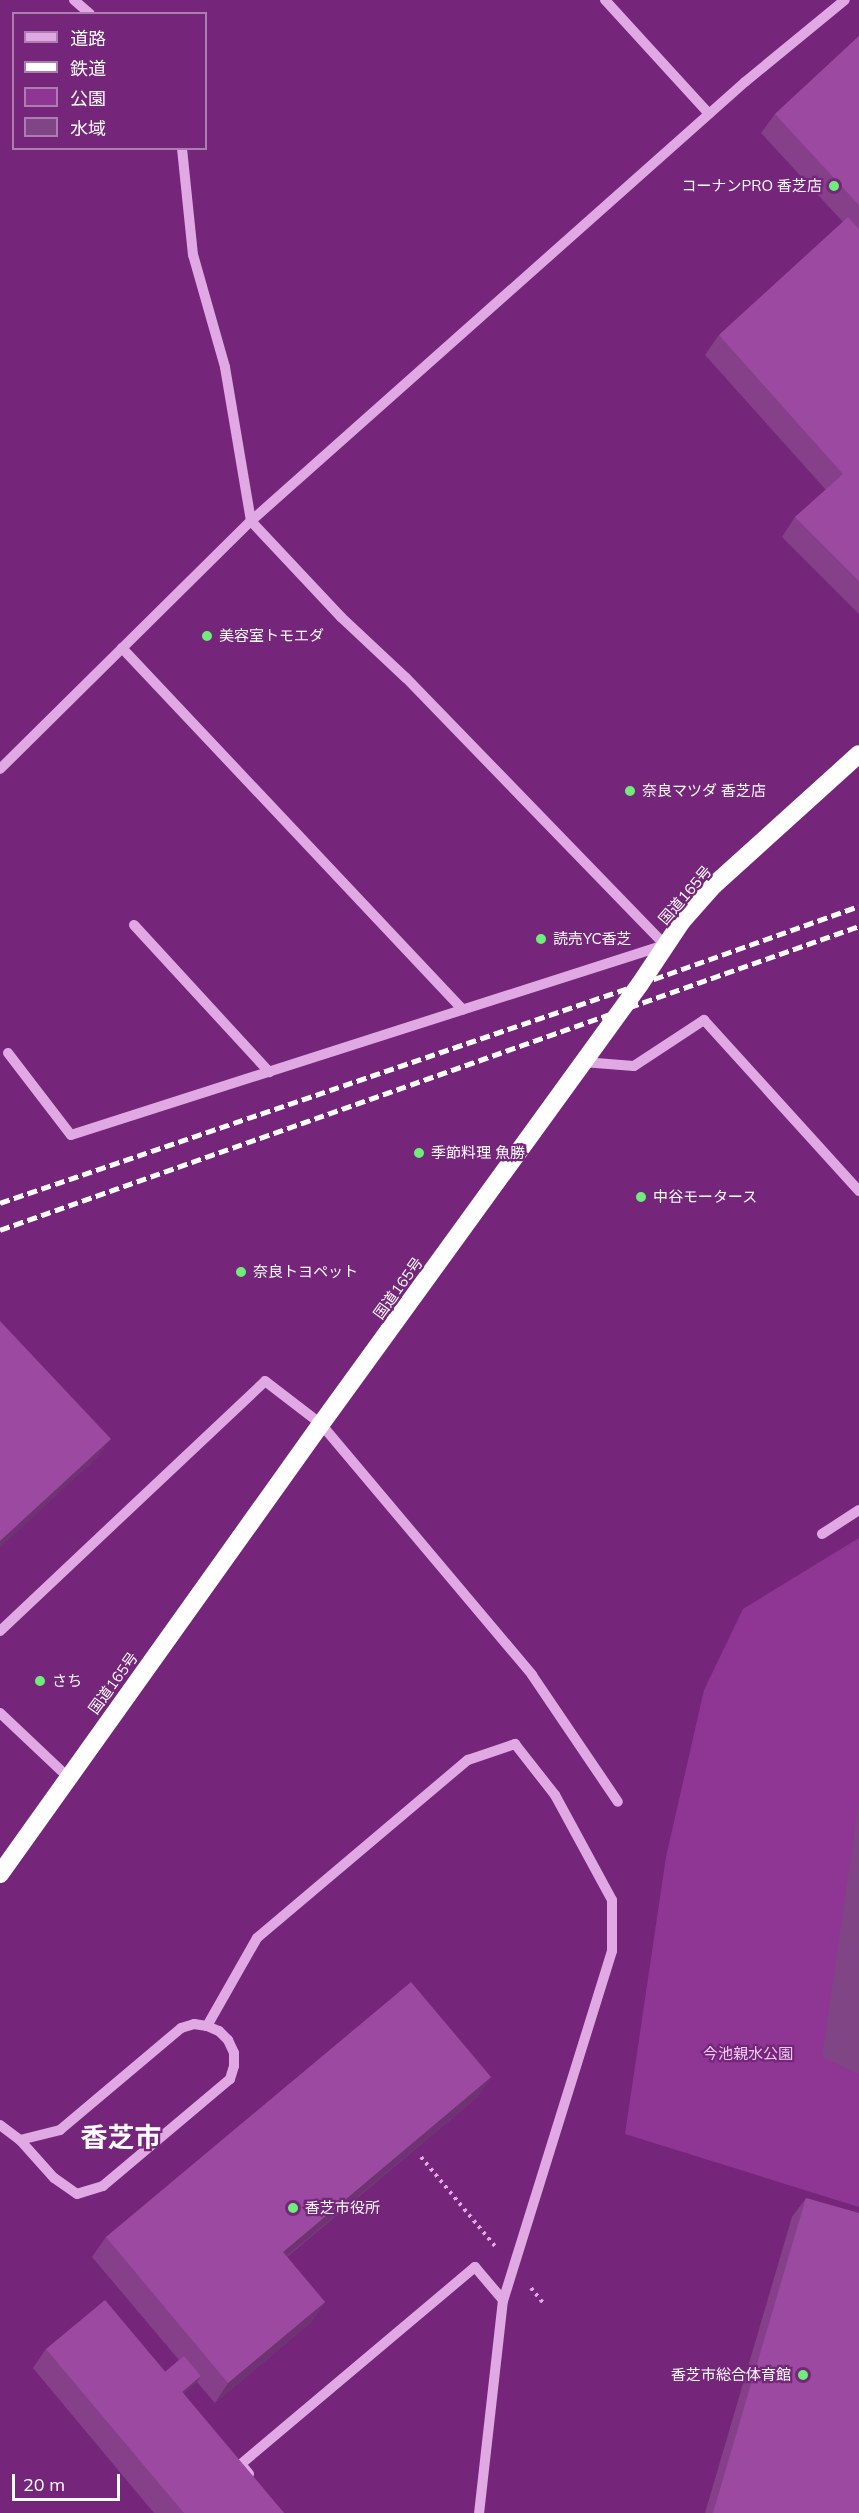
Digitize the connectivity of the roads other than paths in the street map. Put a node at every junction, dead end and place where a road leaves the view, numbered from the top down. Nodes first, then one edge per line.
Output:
1 (74, 0) edge
2 (606, 0) edge
3 (845, 0) edge
4 (88, 12) edge
5 (709, 114) junction
6 (182, 150) edge
7 (252, 521) junction
8 (122, 648) junction
9 (859, 754) edge
10 (0, 769) edge
11 (134, 925) dead end
12 (665, 945) junction
13 (463, 1010) junction
14 (8, 1053) dead end
15 (583, 1062) junction
16 (269, 1072) junction
17 (859, 1191) edge
18 (321, 1424) junction
19 (859, 1510) edge
20 (822, 1534) dead end
21 (0, 1631) edge
22 (0, 1713) edge
23 (68, 1777) junction
24 (618, 1802) dead end
25 (0, 1874) edge
26 (207, 2026) junction
27 (0, 2125) edge
28 (20, 2140) junction
29 (503, 2300) junction
30 (254, 2480) edge
31 (479, 2513) edge

1 - 4 street
2 - 5 street
3 - 5 street
5 - 7 street
6 - 7 street
7 - 8 street
7 - 12 street
8 - 10 street
8 - 13 street
9 - 12 highway, 国道165号
11 - 16 street
12 - 13 street
12 - 15 highway, 国道165号
13 - 16 street
14 - 16 street
15 - 17 street
15 - 18 highway, 国道165号
18 - 21 street
18 - 23 highway, 国道165号
18 - 24 street
19 - 20 street
22 - 23 street
23 - 25 highway, 国道165号
26 - 28 street
26 - 28 street
26 - 29 street
27 - 28 street
29 - 30 street
29 - 31 street

